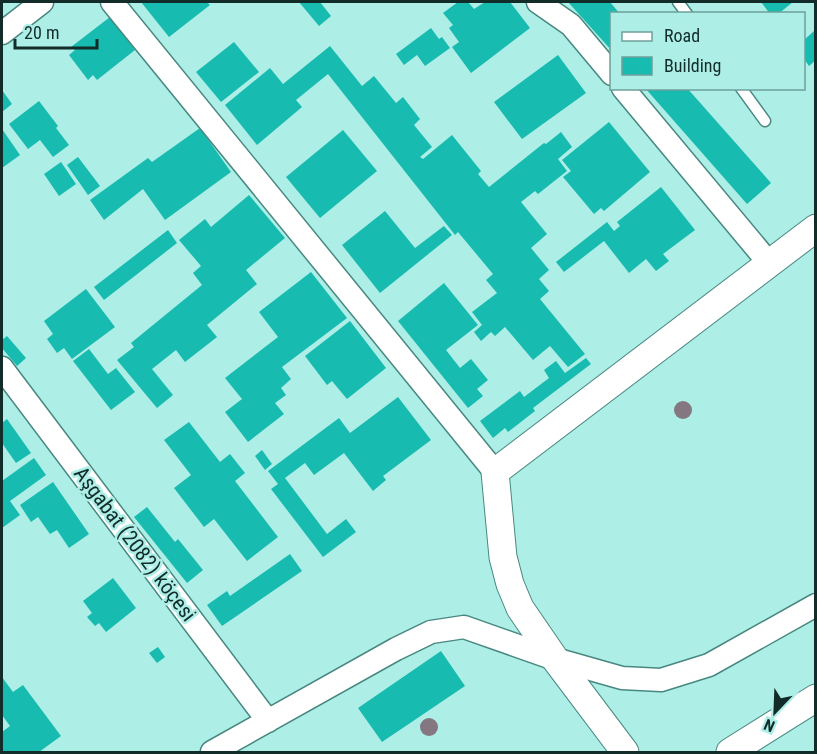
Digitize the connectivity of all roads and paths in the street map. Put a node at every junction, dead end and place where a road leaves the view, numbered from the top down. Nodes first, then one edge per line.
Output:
1 (42, 2) edge
2 (112, 2) edge
3 (538, 2) edge
4 (2, 33) edge
5 (610, 72) edge
6 (626, 90) edge
7 (742, 90) edge
8 (765, 121) dead end
9 (816, 228) edge
10 (769, 263) junction
11 (2, 368) edge
12 (495, 472) junction
13 (816, 605) edge
14 (555, 659) junction
15 (816, 698) edge
16 (268, 721) junction
17 (212, 753) edge
18 (625, 753) edge
19 (730, 753) edge

1 - 4 street
2 - 12 street
3 - 5 street
6 - 10 street
7 - 8 lane
9 - 10 street
10 - 12 street
11 - 16 street, Aşgabat (2082) köçesi
12 - 14 street
13 - 14 street
14 - 16 street
14 - 18 street
15 - 19 street
16 - 17 street

